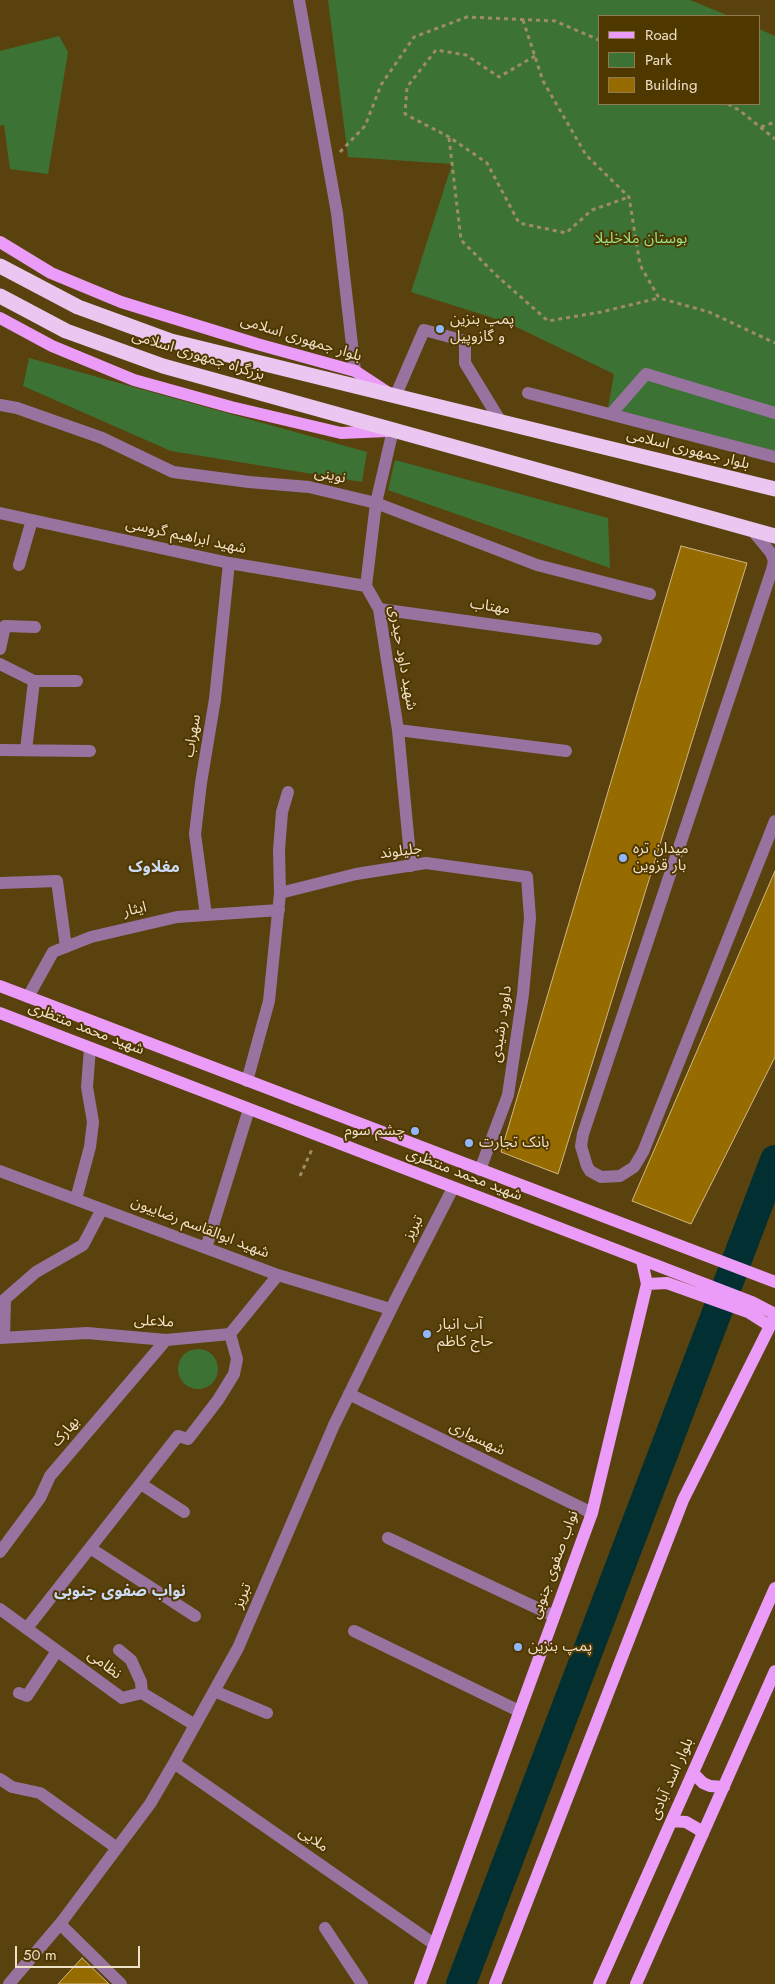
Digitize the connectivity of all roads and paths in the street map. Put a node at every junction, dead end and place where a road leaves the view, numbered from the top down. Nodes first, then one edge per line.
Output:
1 (298, 0) edge
2 (523, 20) junction
3 (598, 40) edge
4 (535, 56) junction
5 (730, 105) edge
6 (775, 122) edge
7 (761, 127) junction
8 (449, 137) junction
9 (775, 139) edge
10 (328, 165) junction
11 (629, 197) junction
12 (0, 242) edge
13 (0, 266) edge
14 (0, 296) edge
15 (659, 298) junction
16 (0, 318) edge
17 (775, 343) edge
18 (354, 371) junction
19 (528, 393) dead end
20 (395, 397) junction
21 (0, 405) edge
22 (775, 413) edge
23 (611, 414) junction
24 (501, 422) junction
25 (393, 430) junction
26 (775, 457) edge
27 (775, 490) edge
28 (376, 503) junction
29 (0, 513) edge
30 (32, 520) junction
31 (752, 530) junction
32 (775, 536) edge
33 (230, 563) junction
34 (19, 566) dead end
35 (366, 586) junction
36 (650, 594) dead end
37 (379, 608) junction
38 (35, 626) dead end
39 (596, 639) dead end
40 (0, 648) edge
41 (0, 664) edge
42 (34, 681) junction
43 (77, 681) dead end
44 (398, 730) junction
45 (0, 750) edge
46 (26, 750) junction
47 (90, 751) dead end
48 (566, 751) dead end
49 (288, 792) dead end
50 (775, 821) edge
51 (410, 866) junction
52 (526, 877) joint
53 (0, 883) edge
54 (280, 893) junction
55 (279, 910) junction
56 (206, 915) junction
57 (66, 946) junction
58 (0, 986) edge
59 (28, 997) junction
60 (0, 1013) edge
61 (90, 1048) junction
62 (247, 1081) junction
63 (249, 1109) junction
64 (318, 1136) junction
65 (480, 1170) junction
66 (0, 1171) edge
67 (300, 1176) dead end
68 (453, 1188) junction
69 (76, 1199) junction
70 (102, 1209) junction
71 (206, 1248) junction
72 (642, 1261) junction
73 (278, 1275) junction
74 (669, 1278) junction
75 (775, 1282) edge
76 (647, 1284) junction
77 (390, 1309) junction
78 (773, 1319) edge
79 (230, 1334) junction
80 (2, 1338) edge
81 (166, 1340) junction
82 (349, 1394) junction
83 (140, 1484) junction
84 (184, 1512) dead end
85 (592, 1513) junction
86 (388, 1538) dead end
87 (90, 1548) junction
88 (0, 1552) edge
89 (775, 1588) edge
90 (0, 1609) edge
91 (194, 1616) dead end
92 (554, 1616) junction
93 (27, 1628) junction
94 (354, 1631) dead end
95 (57, 1650) junction
96 (119, 1650) dead end
97 (775, 1671) edge
98 (214, 1691) junction
99 (19, 1693) dead end
100 (142, 1694) junction
101 (519, 1711) junction
102 (267, 1713) dead end
103 (195, 1725) junction
104 (174, 1763) junction
105 (693, 1773) junction
106 (0, 1779) edge
107 (724, 1787) junction
108 (672, 1821) junction
109 (703, 1834) junction
110 (117, 1848) junction
111 (60, 1924) junction
112 (325, 1928) dead end
113 (434, 1944) junction
114 (9, 1984) edge
115 (121, 1984) edge
116 (362, 1984) edge
117 (420, 1984) edge
118 (495, 1984) edge
119 (599, 1984) edge
120 (636, 1984) edge

1 - 10 street
2 - 3 path
2 - 4 path
2 - 10 path
4 - 8 path
4 - 11 path
5 - 7 path
6 - 7 path
7 - 9 path
8 - 11 path
8 - 15 path
10 - 18 street
11 - 15 path
12 - 18 main road, بلوار جمهوری اسلامی
13 - 20 highway, بزرگراه جمهوری اسلامی
14 - 25 highway, بزرگراه جمهوری اسلامی
15 - 17 path
16 - 25 main road
18 - 20 main road, بلوار جمهوری اسلامی
19 - 23 street
20 - 24 highway, بلوار جمهوری اسلامی
20 - 24 street
21 - 28 street, نوینی
22 - 23 street
23 - 26 street
24 - 27 highway, بلوار جمهوری اسلامی
25 - 28 street
25 - 31 highway
28 - 35 street
28 - 36 street, نوینی
29 - 30 street, شهید ابراهیم گروسی
30 - 33 street, شهید ابراهیم گروسی
30 - 34 street
31 - 32 highway
31 - 50 street
33 - 35 street, شهید ابراهیم گروسی
33 - 56 street, سهراب
35 - 37 street, شهید داود حیدری
37 - 39 street, مهتاب
37 - 44 street, شهید داود حیدری
38 - 40 street
41 - 42 street
42 - 43 street
42 - 46 street
44 - 48 street
44 - 51 street, شهید داود حیدری
45 - 46 street
46 - 47 street
49 - 54 street
51 - 52 street, جلیلوند
51 - 54 street, جلیلوند
52 - 65 street, داوود رشیدی
53 - 57 street
54 - 55 street
55 - 56 street, ایثار
55 - 62 street
56 - 57 street, ایثار
57 - 59 street, ایثار
58 - 59 main road, شهید محمد منتظری
59 - 62 main road, شهید محمد منتظری
60 - 61 main road, شهید محمد منتظری
61 - 63 main road, شهید محمد منتظری
61 - 69 street
62 - 65 main road, شهید محمد منتظری
63 - 64 main road, شهید محمد منتظری
63 - 71 street
64 - 67 path
64 - 68 main road, شهید محمد منتظری
65 - 75 main road, شهید محمد منتظری
66 - 69 street, شهید ابوالقاسم رضاییون
68 - 72 main road, شهید محمد منتظری
68 - 77 street, تبریز
69 - 70 street, شهید ابوالقاسم رضاییون
70 - 71 street, شهید ابوالقاسم رضاییون
70 - 80 street
71 - 73 street, شهید ابوالقاسم رضاییون
72 - 74 main road, شهید محمد منتظری
72 - 76 main road, نواب صفوی جنوبی
73 - 77 street, شهید ابوالقاسم رضاییون
73 - 79 street
74 - 76 main road
74 - 78 main road, شهید محمد منتظری
76 - 85 main road, نواب صفوی جنوبی
77 - 82 street, تبریز
78 - 118 main road
79 - 81 street, ملاعلی
79 - 83 street
80 - 81 street, ملاعلی
81 - 88 street, بهارک
82 - 85 street, شهسواری
82 - 98 street, تبریز
83 - 84 street
83 - 87 street
85 - 92 main road, نواب صفوی جنوبی
86 - 92 street
87 - 91 street
87 - 93 street
89 - 105 main road, بلوار اسد آبادی
90 - 93 street, نظامی
92 - 101 main road, نواب صفوی جنوبی
93 - 95 street, نظامی
94 - 101 street
95 - 99 street
95 - 100 street, نظامی
96 - 100 street
97 - 107 main road
98 - 102 street
98 - 103 street, تبریز
100 - 103 street
101 - 113 main road, نواب صفوی جنوبی
103 - 104 street, تبریز
104 - 110 street, تبریز
104 - 113 street, ملایی
105 - 107 main road
105 - 108 main road, بلوار اسد آبادی
106 - 110 street
107 - 109 main road
108 - 109 main road
108 - 119 main road, بلوار اسد آبادی
109 - 120 main road
110 - 111 street, تبریز
111 - 114 street, تبریز
111 - 115 street
112 - 116 street
113 - 117 main road, نواب صفوی جنوبی

